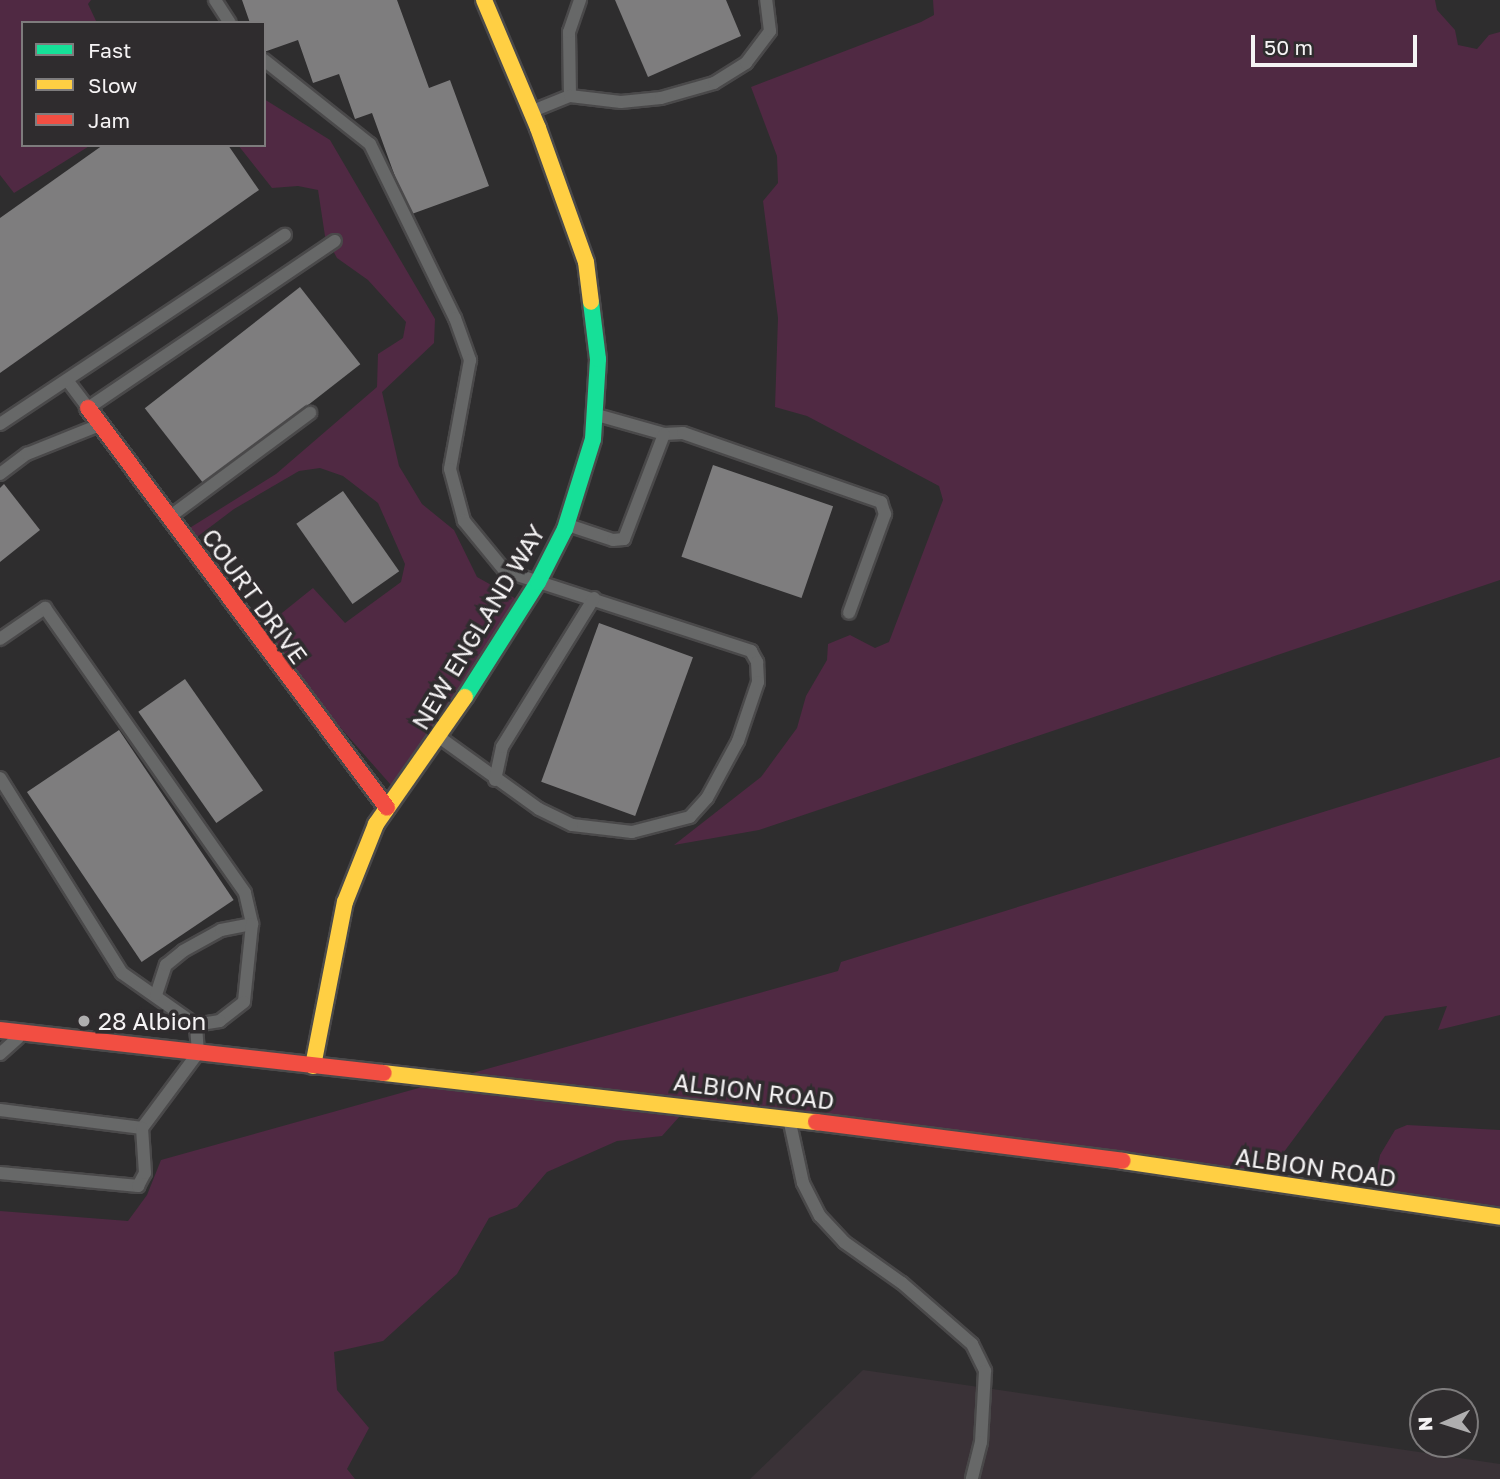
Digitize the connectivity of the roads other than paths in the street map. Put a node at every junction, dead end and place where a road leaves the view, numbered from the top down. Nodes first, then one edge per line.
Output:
1 (215, 0) edge
2 (484, 0) edge
3 (580, 0) edge
4 (766, 0) edge
5 (229, 21) edge
6 (266, 62) edge
7 (570, 96) junction
8 (531, 111) junction
9 (285, 235) dead end
10 (335, 242) dead end
11 (67, 380) junction
12 (88, 408) junction
13 (310, 413) dead end
14 (594, 414) junction
15 (0, 424) edge
16 (101, 425) junction
17 (664, 434) junction
18 (0, 474) edge
19 (169, 517) junction
20 (567, 524) junction
21 (538, 582) junction
22 (594, 598) junction
23 (849, 612) dead end
24 (0, 639) edge
25 (440, 737) junction
26 (0, 778) edge
27 (495, 780) junction
28 (387, 808) junction
29 (252, 924) junction
30 (156, 995) junction
31 (196, 1025) junction
32 (0, 1030) edge
33 (24, 1032) junction
34 (198, 1053) junction
35 (0, 1054) edge
36 (313, 1066) junction
37 (0, 1110) edge
38 (790, 1118) junction
39 (142, 1128) junction
40 (0, 1173) edge
41 (1500, 1217) edge
42 (972, 1479) edge

1 - 5 lane
2 - 8 street, NEW ENGLAND WAY
3 - 7 lane
4 - 7 lane
6 - 21 lane
7 - 8 lane
8 - 14 street, NEW ENGLAND WAY
9 - 11 lane
10 - 12 lane
11 - 12 lane
11 - 15 lane
12 - 16 street, COURT DRIVE
13 - 19 lane
14 - 17 lane
14 - 20 street, NEW ENGLAND WAY
16 - 18 lane
16 - 19 street, COURT DRIVE
17 - 20 lane
17 - 23 lane
19 - 28 street, COURT DRIVE
20 - 21 street, NEW ENGLAND WAY
21 - 22 lane
21 - 25 street, NEW ENGLAND WAY
22 - 27 lane
22 - 27 lane
24 - 29 lane
25 - 27 lane
25 - 28 street, NEW ENGLAND WAY
26 - 30 lane
28 - 36 street, NEW ENGLAND WAY
29 - 30 lane
29 - 31 lane
30 - 31 lane
31 - 34 lane
32 - 33 street, ALBION ROAD
33 - 34 street, ALBION ROAD
33 - 35 lane
34 - 36 street, ALBION ROAD
34 - 39 lane
36 - 38 street, ALBION ROAD
37 - 39 lane
38 - 41 street, ALBION ROAD
38 - 42 lane
39 - 40 lane

